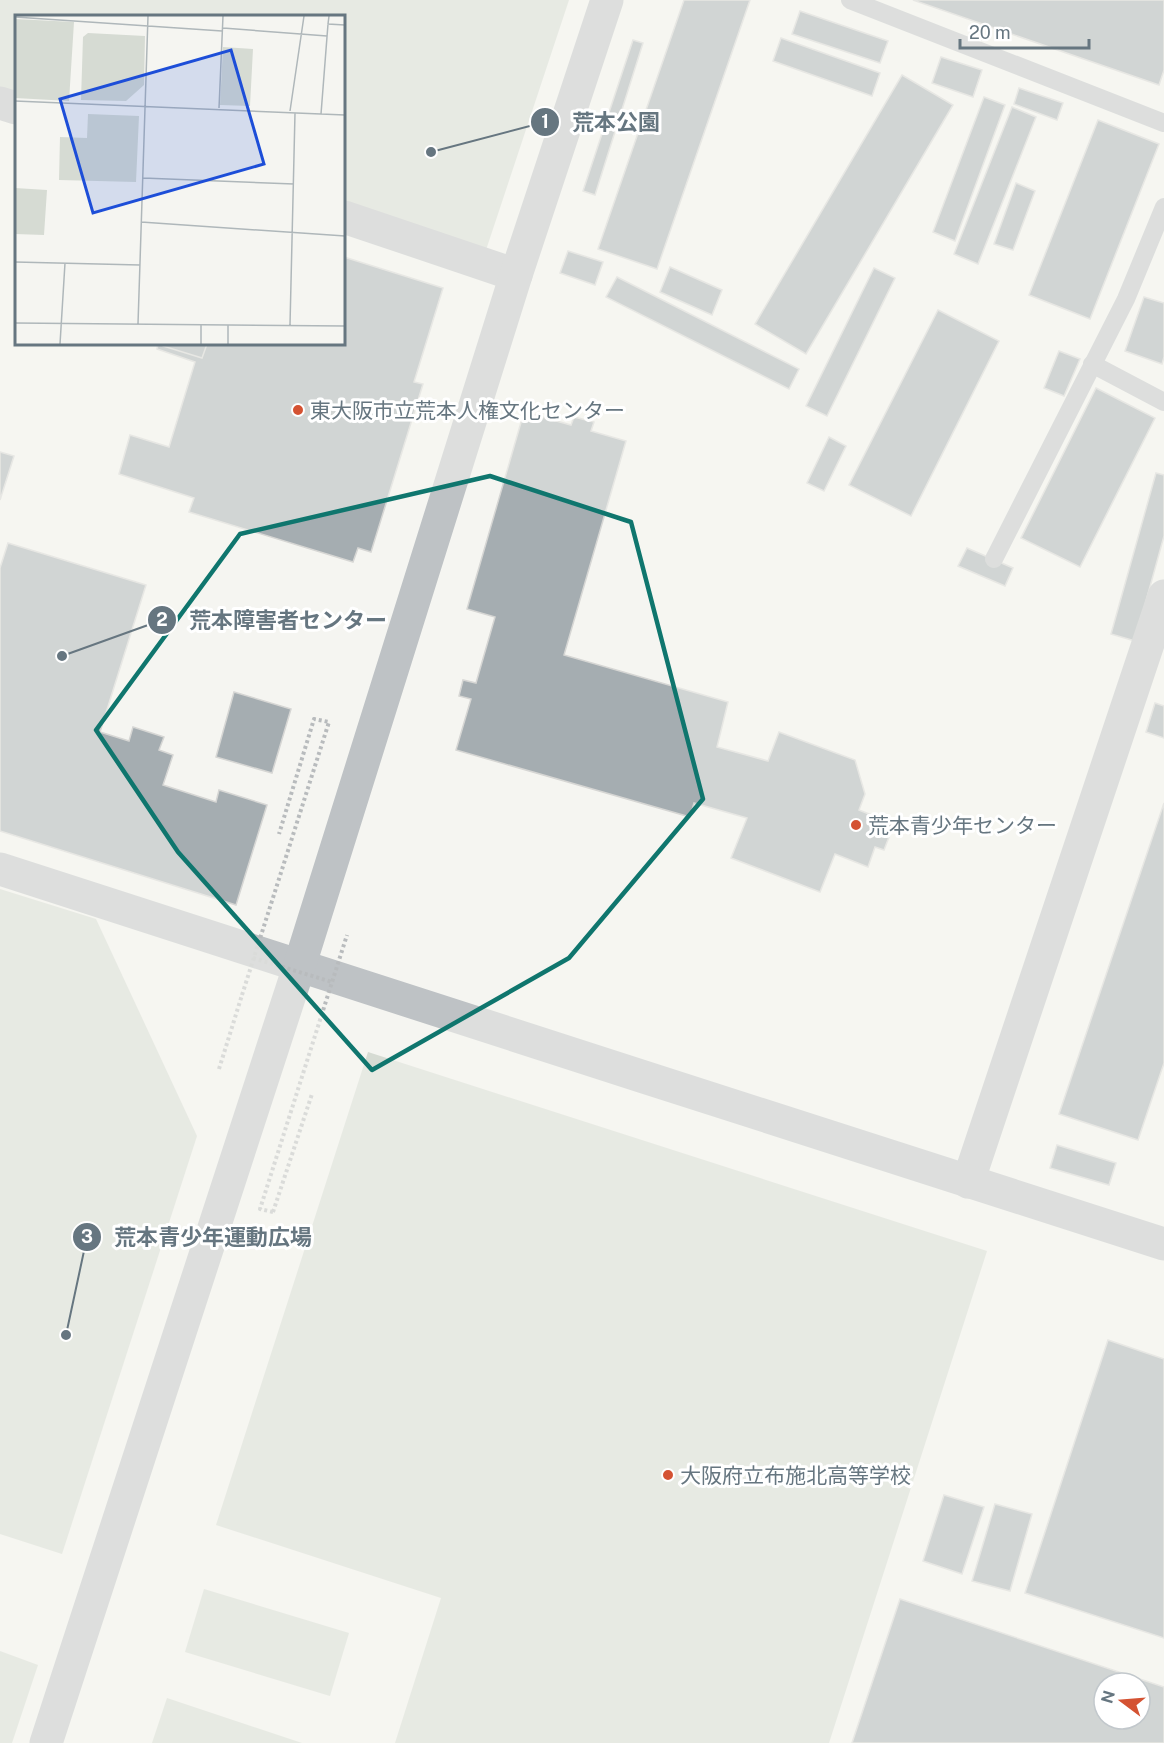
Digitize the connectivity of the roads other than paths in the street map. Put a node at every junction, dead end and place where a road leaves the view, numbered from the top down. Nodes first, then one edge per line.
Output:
1 (607, 0) edge
2 (850, 0) edge
3 (0, 103) edge
4 (15, 108) edge
5 (1164, 123) edge
6 (1164, 207) edge
7 (345, 217) edge
8 (516, 275) junction
9 (1092, 364) junction
10 (1164, 402) edge
11 (994, 559) dead end
12 (1164, 596) edge
13 (0, 869) edge
14 (300, 964) junction
15 (968, 1182) junction
16 (1164, 1244) edge
17 (46, 1743) edge

1 - 8 street
2 - 5 lane
3 - 4 street
6 - 9 lane
7 - 8 street
8 - 14 street
9 - 10 lane
9 - 11 lane
12 - 15 street
13 - 14 street
14 - 15 street
14 - 17 street
15 - 16 street

